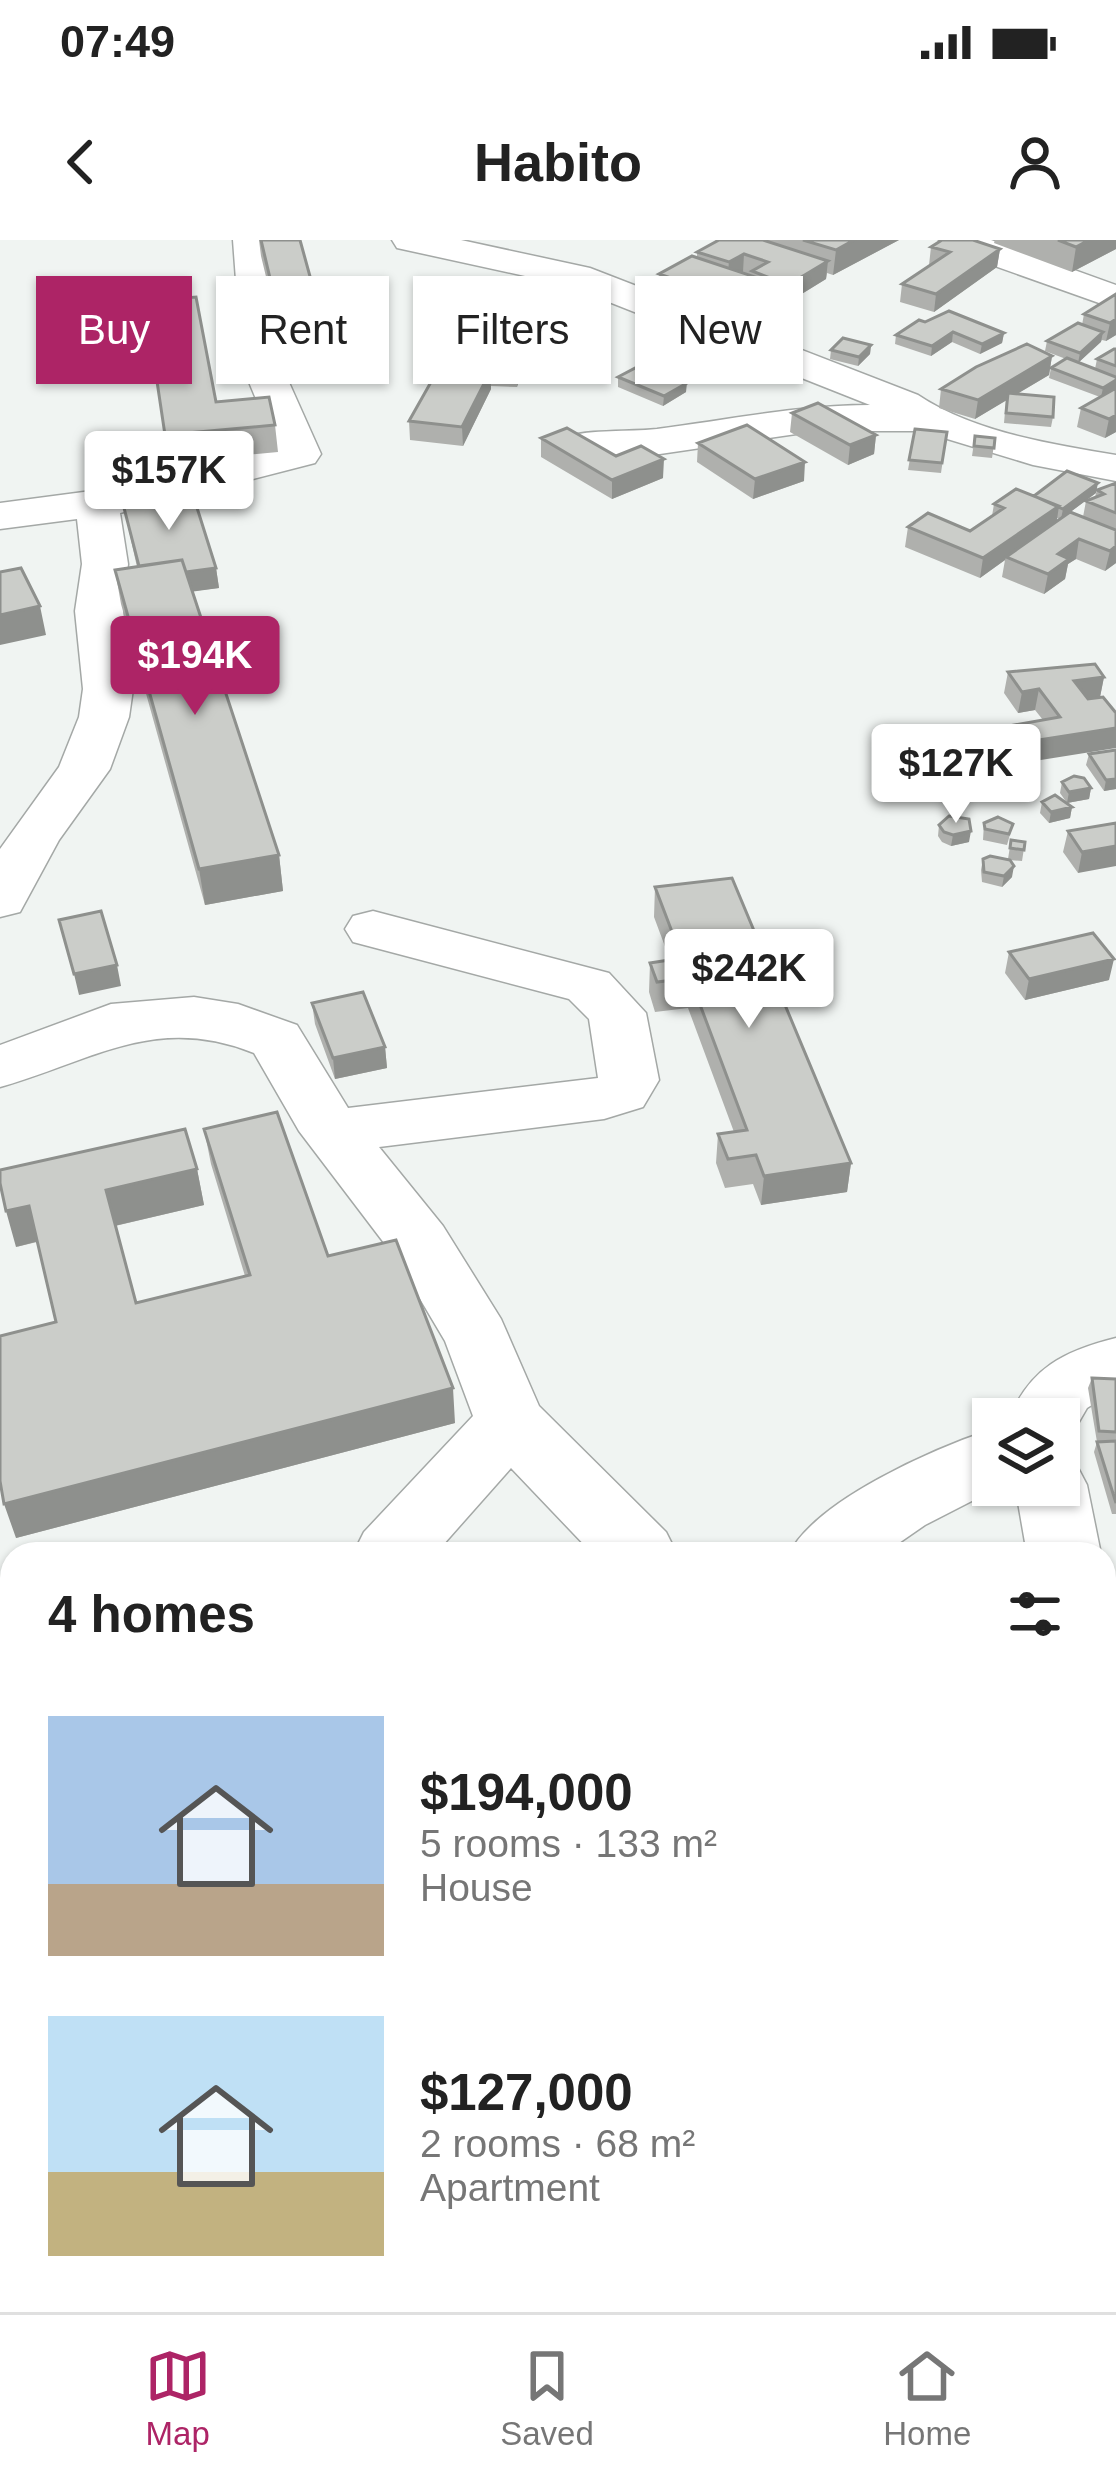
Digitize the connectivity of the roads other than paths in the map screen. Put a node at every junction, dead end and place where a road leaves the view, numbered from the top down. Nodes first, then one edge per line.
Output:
1 (251, 240) edge
2 (410, 240) edge
3 (957, 240) edge
4 (468, 244) edge
5 (1116, 298) edge
6 (924, 418) junction
7 (579, 446) edge
8 (1116, 468) edge
9 (97, 504) junction
10 (0, 516) edge
11 (0, 900) edge
12 (373, 929) dead end
13 (0, 1067) edge
14 (332, 1131) junction
15 (1116, 1364) edge
16 (1056, 1398) edge
17 (510, 1422) junction
18 (972, 1467) edge
19 (1055, 1506) edge
20 (401, 1542) edge
21 (628, 1542) edge
22 (843, 1542) edge
23 (1062, 1542) edge

1 - 9 street
2 - 4 street
3 - 5 street
4 - 6 street
6 - 7 street
6 - 8 street
9 - 10 street
9 - 11 street
12 - 14 street
13 - 14 street
14 - 17 street
15 - 16 street
17 - 20 street
17 - 21 street
18 - 22 street
19 - 23 street

